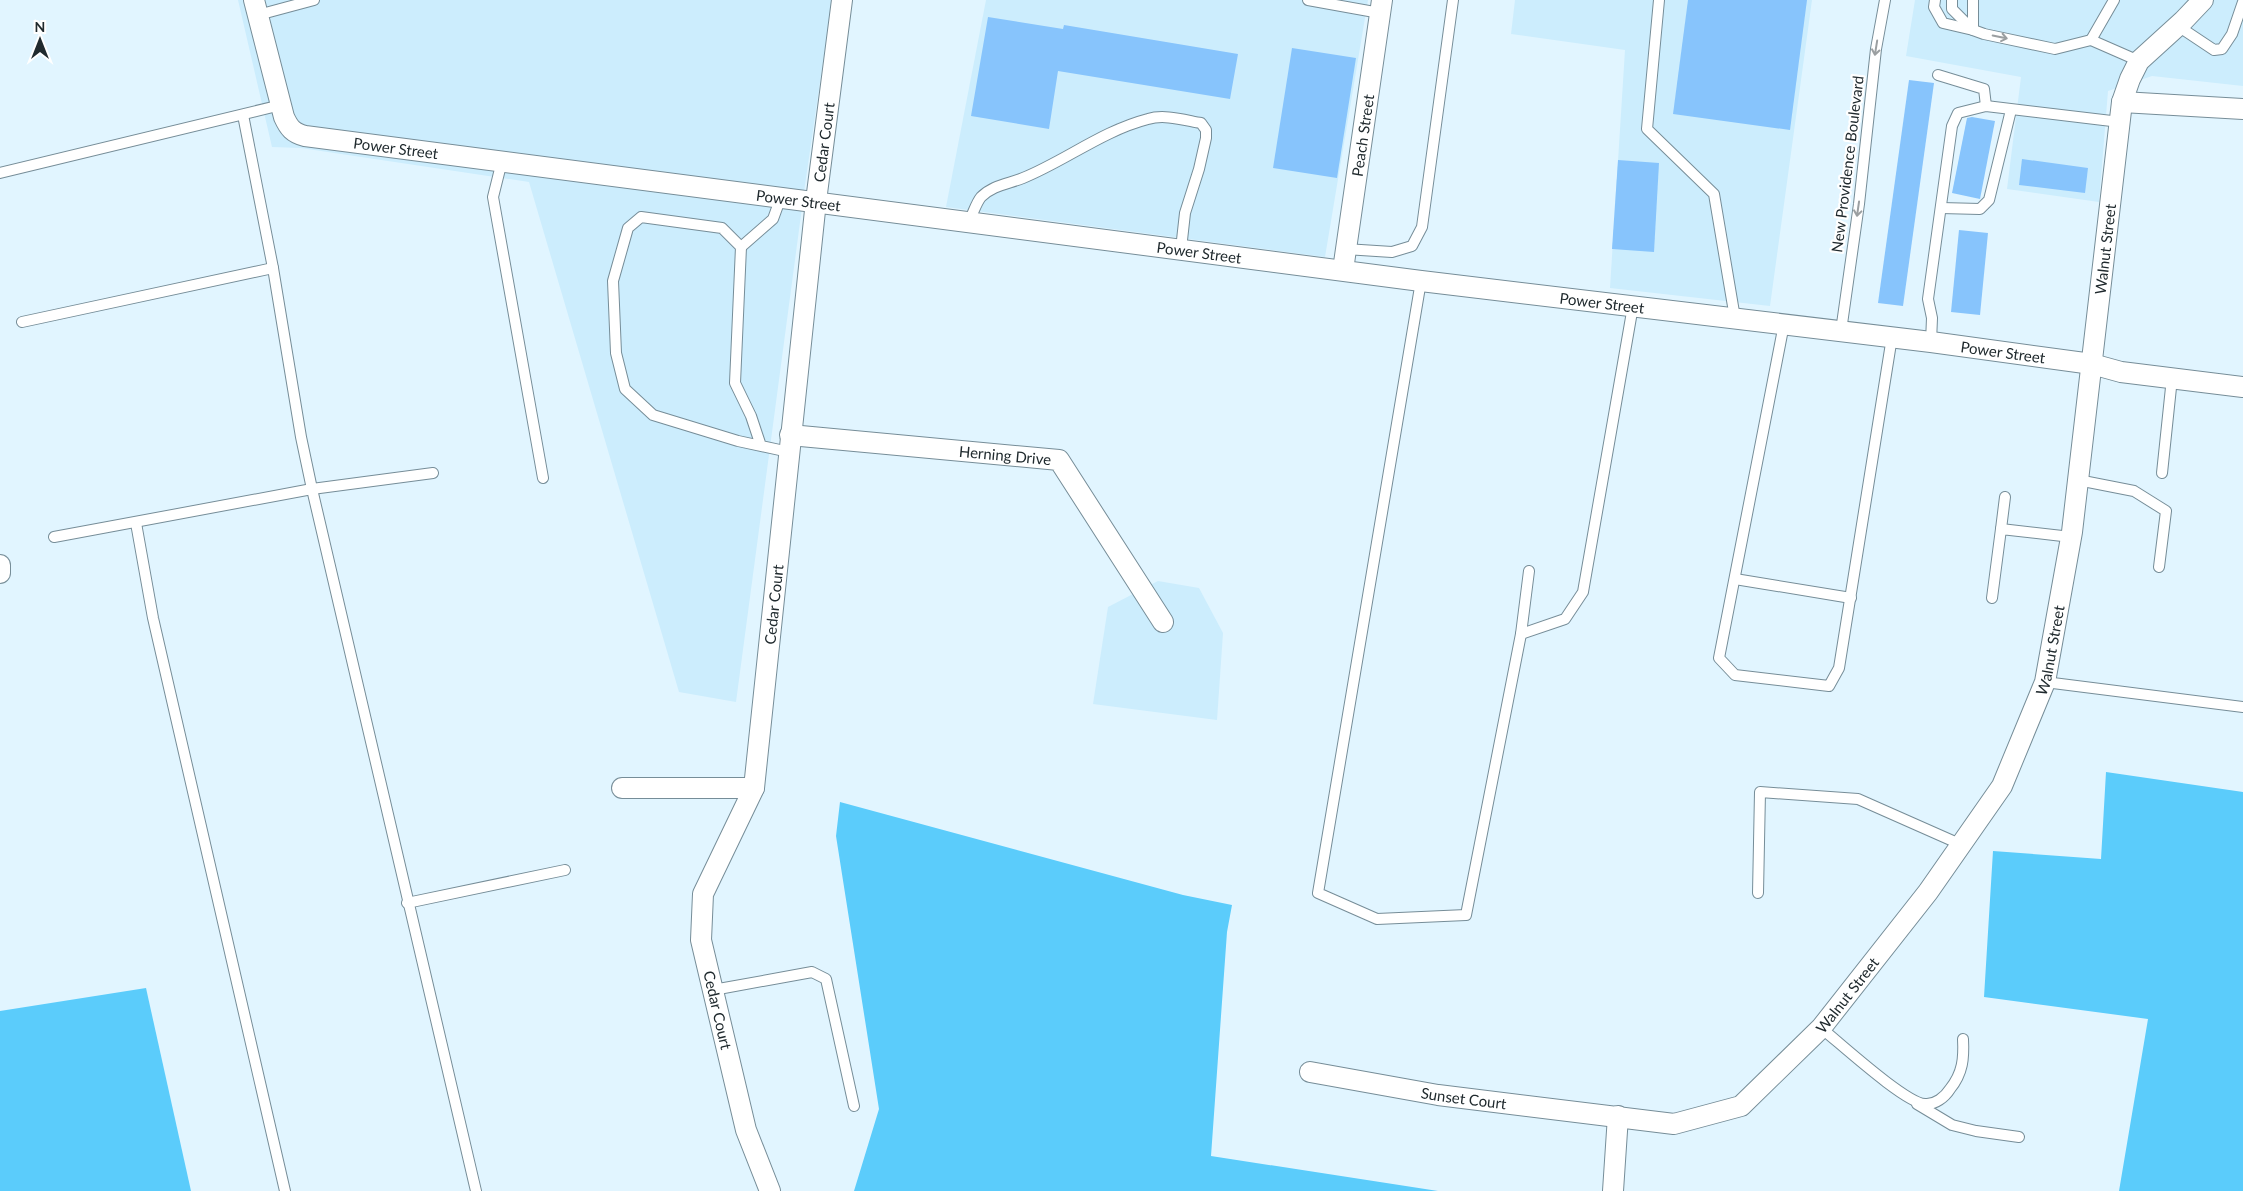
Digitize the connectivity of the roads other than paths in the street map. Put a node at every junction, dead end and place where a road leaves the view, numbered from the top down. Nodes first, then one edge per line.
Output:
1 (314, 0) edge
2 (842, 0) edge
3 (1308, 0) edge
4 (1453, 0) edge
5 (1659, 0) edge
6 (1885, 0) edge
7 (1935, 0) edge
8 (1952, 0) edge
9 (1973, 0) edge
10 (2114, 0) edge
11 (2202, 0) edge
12 (2243, 2) edge
13 (1381, 6) edge
14 (256, 8) edge
15 (2178, 26) junction
16 (1973, 30) junction
17 (2091, 40) junction
18 (2139, 61) junction
19 (1938, 75) dead end
20 (2122, 102) junction
21 (281, 105) junction
22 (1986, 106) junction
23 (2243, 109) edge
24 (2011, 110) junction
25 (243, 115) junction
26 (2120, 122) junction
27 (502, 161) junction
28 (0, 173) edge
29 (781, 197) junction
30 (816, 201) junction
31 (1941, 208) junction
32 (969, 221) junction
33 (741, 247) junction
34 (1181, 249) junction
35 (1345, 249) junction
36 (273, 268) junction
37 (1343, 270) junction
38 (1421, 281) junction
39 (1633, 306) junction
40 (1735, 318) junction
41 (22, 322) dead end
42 (1784, 324) junction
43 (1841, 331) junction
44 (1892, 337) junction
45 (1931, 342) junction
46 (2092, 364) junction
47 (2172, 378) junction
48 (2243, 387) edge
49 (789, 444) junction
50 (761, 446) junction
51 (432, 473) dead end
52 (2162, 473) dead end
53 (544, 478) dead end
54 (2078, 480) junction
55 (312, 489) junction
56 (2005, 497) dead end
57 (136, 523) junction
58 (2001, 530) junction
59 (54, 537) dead end
60 (2071, 537) junction
61 (0, 565) edge
62 (2159, 567) dead end
63 (1529, 571) dead end
64 (0, 573) edge
65 (1735, 579) junction
66 (1851, 598) junction
67 (1992, 598) dead end
68 (1163, 622) dead end
69 (1521, 634) junction
70 (2045, 682) junction
71 (2243, 707) edge
72 (622, 788) dead end
73 (754, 788) junction
74 (1962, 845) junction
75 (565, 870) dead end
76 (1758, 893) dead end
77 (407, 903) junction
78 (713, 990) junction
79 (1821, 1028) junction
80 (1963, 1039) dead end
81 (1310, 1072) dead end
82 (1908, 1098) junction
83 (854, 1106) dead end
84 (1618, 1116) junction
85 (2019, 1137) dead end
86 (285, 1191) edge
87 (476, 1191) edge
88 (770, 1191) edge
89 (1613, 1191) edge

1 - 14 lane
2 - 30 street, Cedar Court
3 - 13 lane
4 - 35 lane
5 - 40 lane
6 -> 43 lane, New Providence Boulevard
7 - 16 lane
8 - 16 lane
9 - 16 lane
10 - 17 lane
11 - 15 street, Walnut Street
12 - 15 lane
13 - 35 street, Peach Street
14 - 21 street, Power Street
15 - 18 street, Walnut Street
16 -> 17 lane
17 - 18 lane
18 - 20 street, Walnut Street
19 - 22 lane
20 - 23 street
20 - 26 street, Walnut Street
21 - 25 lane
21 - 27 street, Power Street
22 - 24 lane
22 - 31 lane
24 - 26 lane
24 - 31 lane
25 - 28 lane
25 - 36 lane
26 - 46 street, Walnut Street
27 - 29 street, Power Street
27 - 53 lane
29 - 30 street, Power Street
29 - 33 lane
30 - 32 street, Power Street
30 - 49 street, Cedar Court
31 - 45 lane
32 - 34 street, Power Street
32 - 34 lane
33 - 50 lane
33 - 50 lane
34 - 37 street, Power Street
35 - 37 street, Peach Street
36 - 41 lane
36 - 55 lane
37 - 38 street, Power Street
38 - 39 street, Power Street
38 - 69 lane
39 - 40 street, Power Street
39 - 69 lane
40 - 42 street, Power Street
42 - 43 street, Power Street
42 - 65 lane
43 - 44 street, Power Street
44 - 45 street, Power Street
44 - 66 lane
45 - 46 street, Power Street
46 - 47 street, Power Street
46 - 54 street, Walnut Street
47 - 48 street, Power Street
47 - 52 lane
49 - 50 lane
49 - 68 street, Herning Drive
49 - 73 street, Cedar Court
51 - 55 lane
54 - 60 street, Walnut Street
54 - 62 lane
55 - 57 lane
55 - 77 lane
56 - 58 lane
57 - 59 lane
57 - 86 lane
58 - 60 lane
58 - 67 lane
60 - 70 street, Walnut Street
61 - 64 street
63 - 69 lane
65 - 66 lane
65 - 66 lane
70 - 71 lane
70 - 74 street, Walnut Street
72 - 73 street
73 - 78 street, Cedar Court
74 - 76 lane
74 - 79 street, Walnut Street
75 - 77 lane
77 - 87 lane
78 - 83 lane
78 - 88 street, Cedar Court
79 - 82 lane
79 - 84 street, Walnut Street
80 - 82 lane
81 - 84 street, Sunset Court
82 - 85 lane
84 - 89 street

